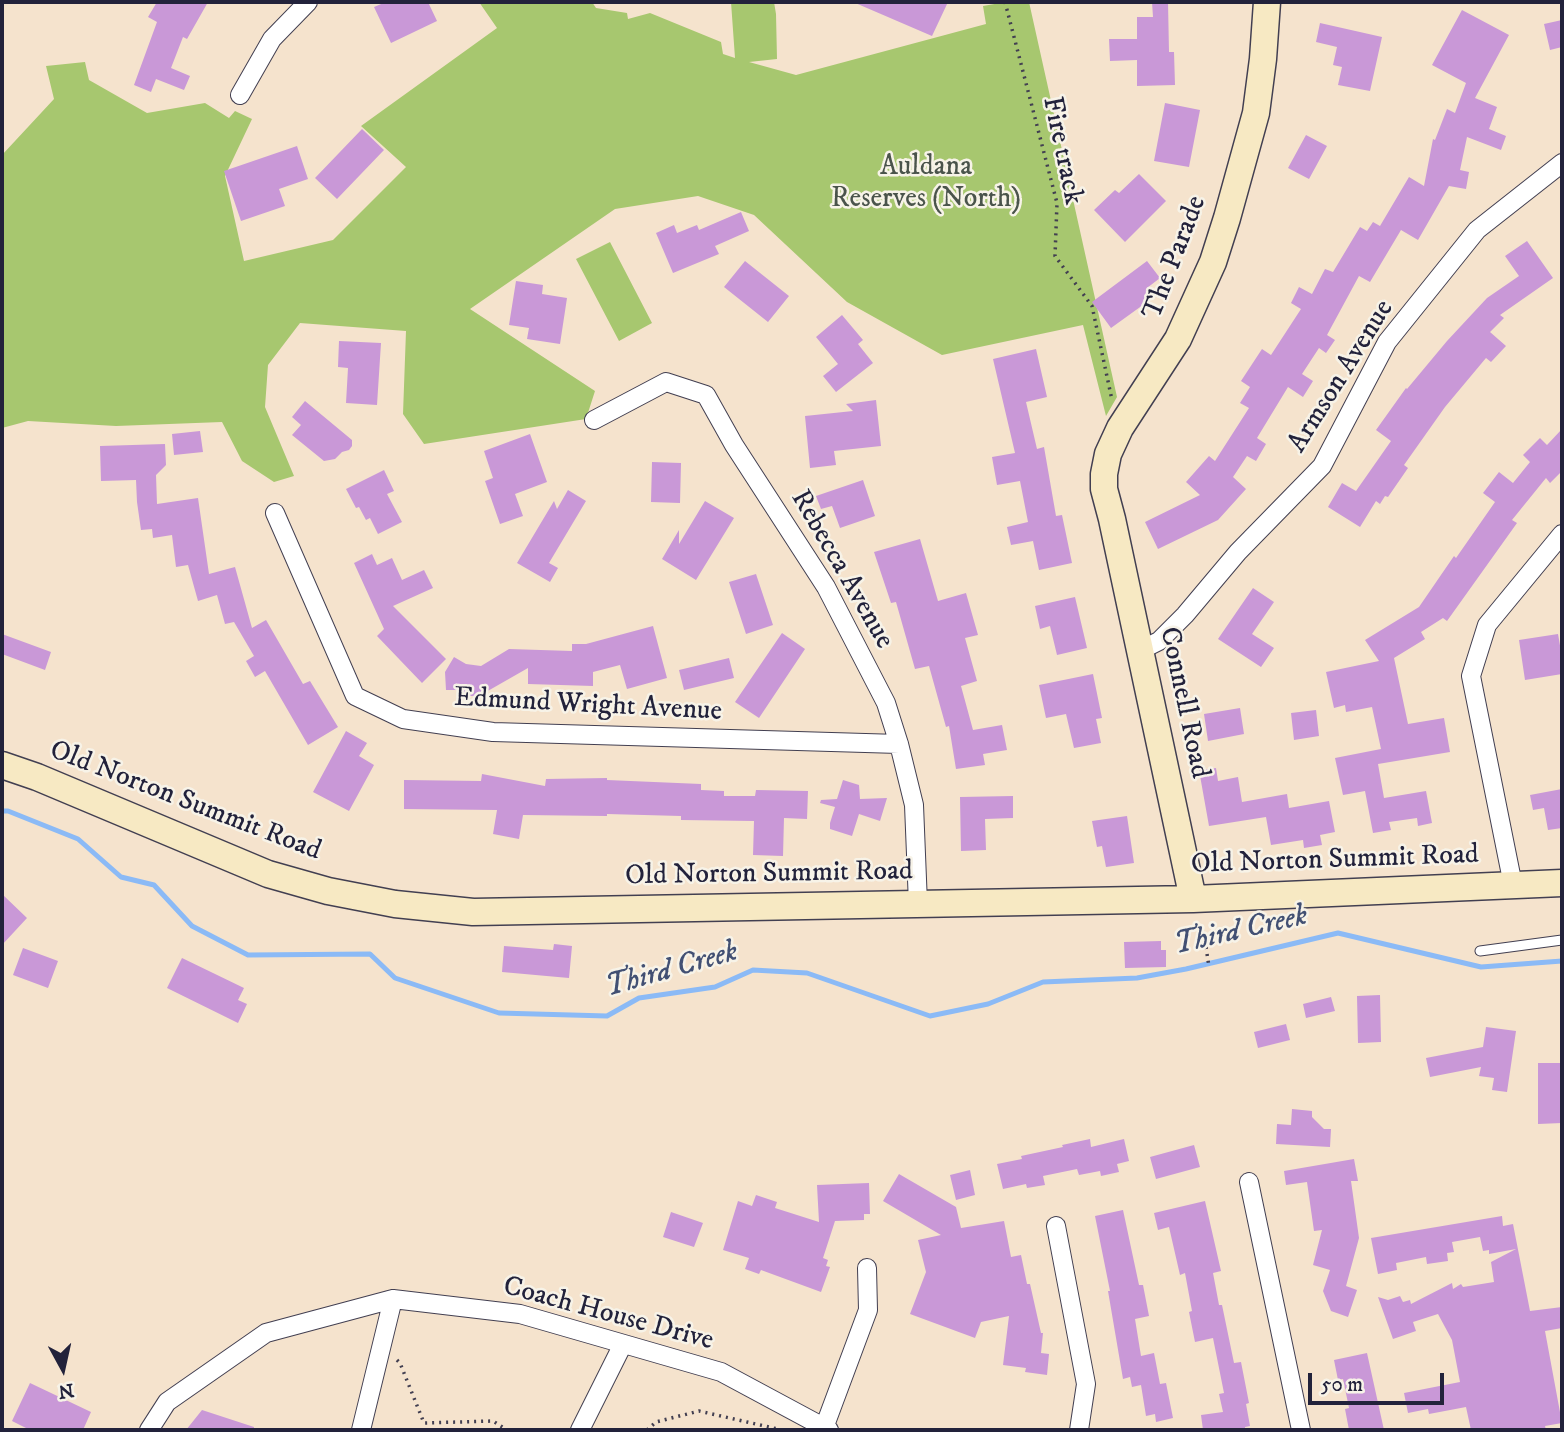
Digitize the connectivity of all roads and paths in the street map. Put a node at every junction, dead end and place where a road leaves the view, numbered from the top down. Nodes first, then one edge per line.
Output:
1 (308, 2) edge
2 (1005, 2) edge
3 (1267, 2) edge
4 (240, 95) dead end
5 (1562, 163) edge
6 (1129, 414) junction
7 (594, 420) dead end
8 (275, 513) dead end
9 (1112, 519) joint
10 (1562, 534) edge
11 (1139, 651) junction
12 (899, 744) junction
13 (2, 765) edge
14 (1562, 883) edge
15 (1513, 885) junction
16 (1193, 899) junction
17 (918, 904) junction
18 (1562, 940) edge
19 (1206, 947) dead end
20 (1480, 951) dead end
21 (1209, 967) dead end
22 (1249, 1182) dead end
23 (1056, 1226) dead end
24 (867, 1268) dead end
25 (393, 1299) junction
26 (623, 1344) junction
27 (381, 1348) junction
28 (827, 1429) edge
29 (149, 1430) edge
30 (361, 1430) edge
31 (507, 1430) edge
32 (580, 1430) edge
33 (647, 1430) edge
34 (782, 1430) edge
35 (1079, 1430) edge
36 (1300, 1430) edge

1 - 4 street
2 - 6 path, Fire track
3 - 6 main road, The Parade
5 - 11 street, Armson Avenue
6 - 9 main road, The Parade
7 - 12 street, Rebecca Avenue
8 - 12 street, Edmund Wright Avenue
9 - 11 main road, Connell Road
10 - 15 street
11 - 16 main road, Connell Road
12 - 17 street, Rebecca Avenue
13 - 17 main road, Old Norton Summit Road
14 - 15 main road, Old Norton Summit Road
15 - 16 main road, Old Norton Summit Road
16 - 17 main road, Old Norton Summit Road
18 - 20 lane
19 - 21 path
22 - 36 street
23 - 35 street
24 - 28 street
25 - 26 street, Coach House Drive
25 - 27 street
25 - 29 street, Coach House Drive
26 - 28 street, Coach House Drive
26 - 32 street
27 - 30 street
27 - 31 path
33 - 34 path

